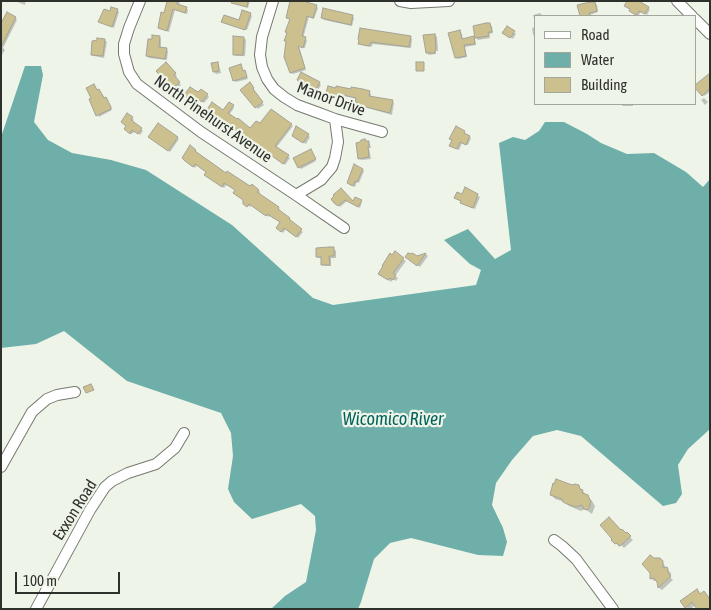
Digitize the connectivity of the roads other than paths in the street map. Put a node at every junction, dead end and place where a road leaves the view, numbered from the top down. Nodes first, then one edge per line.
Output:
1 (140, 1) edge
2 (273, 1) edge
3 (400, 1) edge
4 (449, 1) edge
5 (677, 1) edge
6 (690, 15) edge
7 (696, 21) edge
8 (710, 34) edge
9 (335, 119) junction
10 (382, 132) dead end
11 (296, 195) junction
12 (344, 228) dead end
13 (74, 392) dead end
14 (184, 433) dead end
15 (1, 467) edge
16 (554, 540) dead end
17 (36, 609) edge
18 (613, 609) edge

1 - 11 street, North Pinehurst Avenue
2 - 9 street, Manor Drive
3 - 4 street
5 - 6 street
7 - 8 street
9 - 10 street, Manor Drive
9 - 11 street
11 - 12 street, North Pinehurst Avenue
13 - 15 street
14 - 17 street, Exxon Road
16 - 18 street

